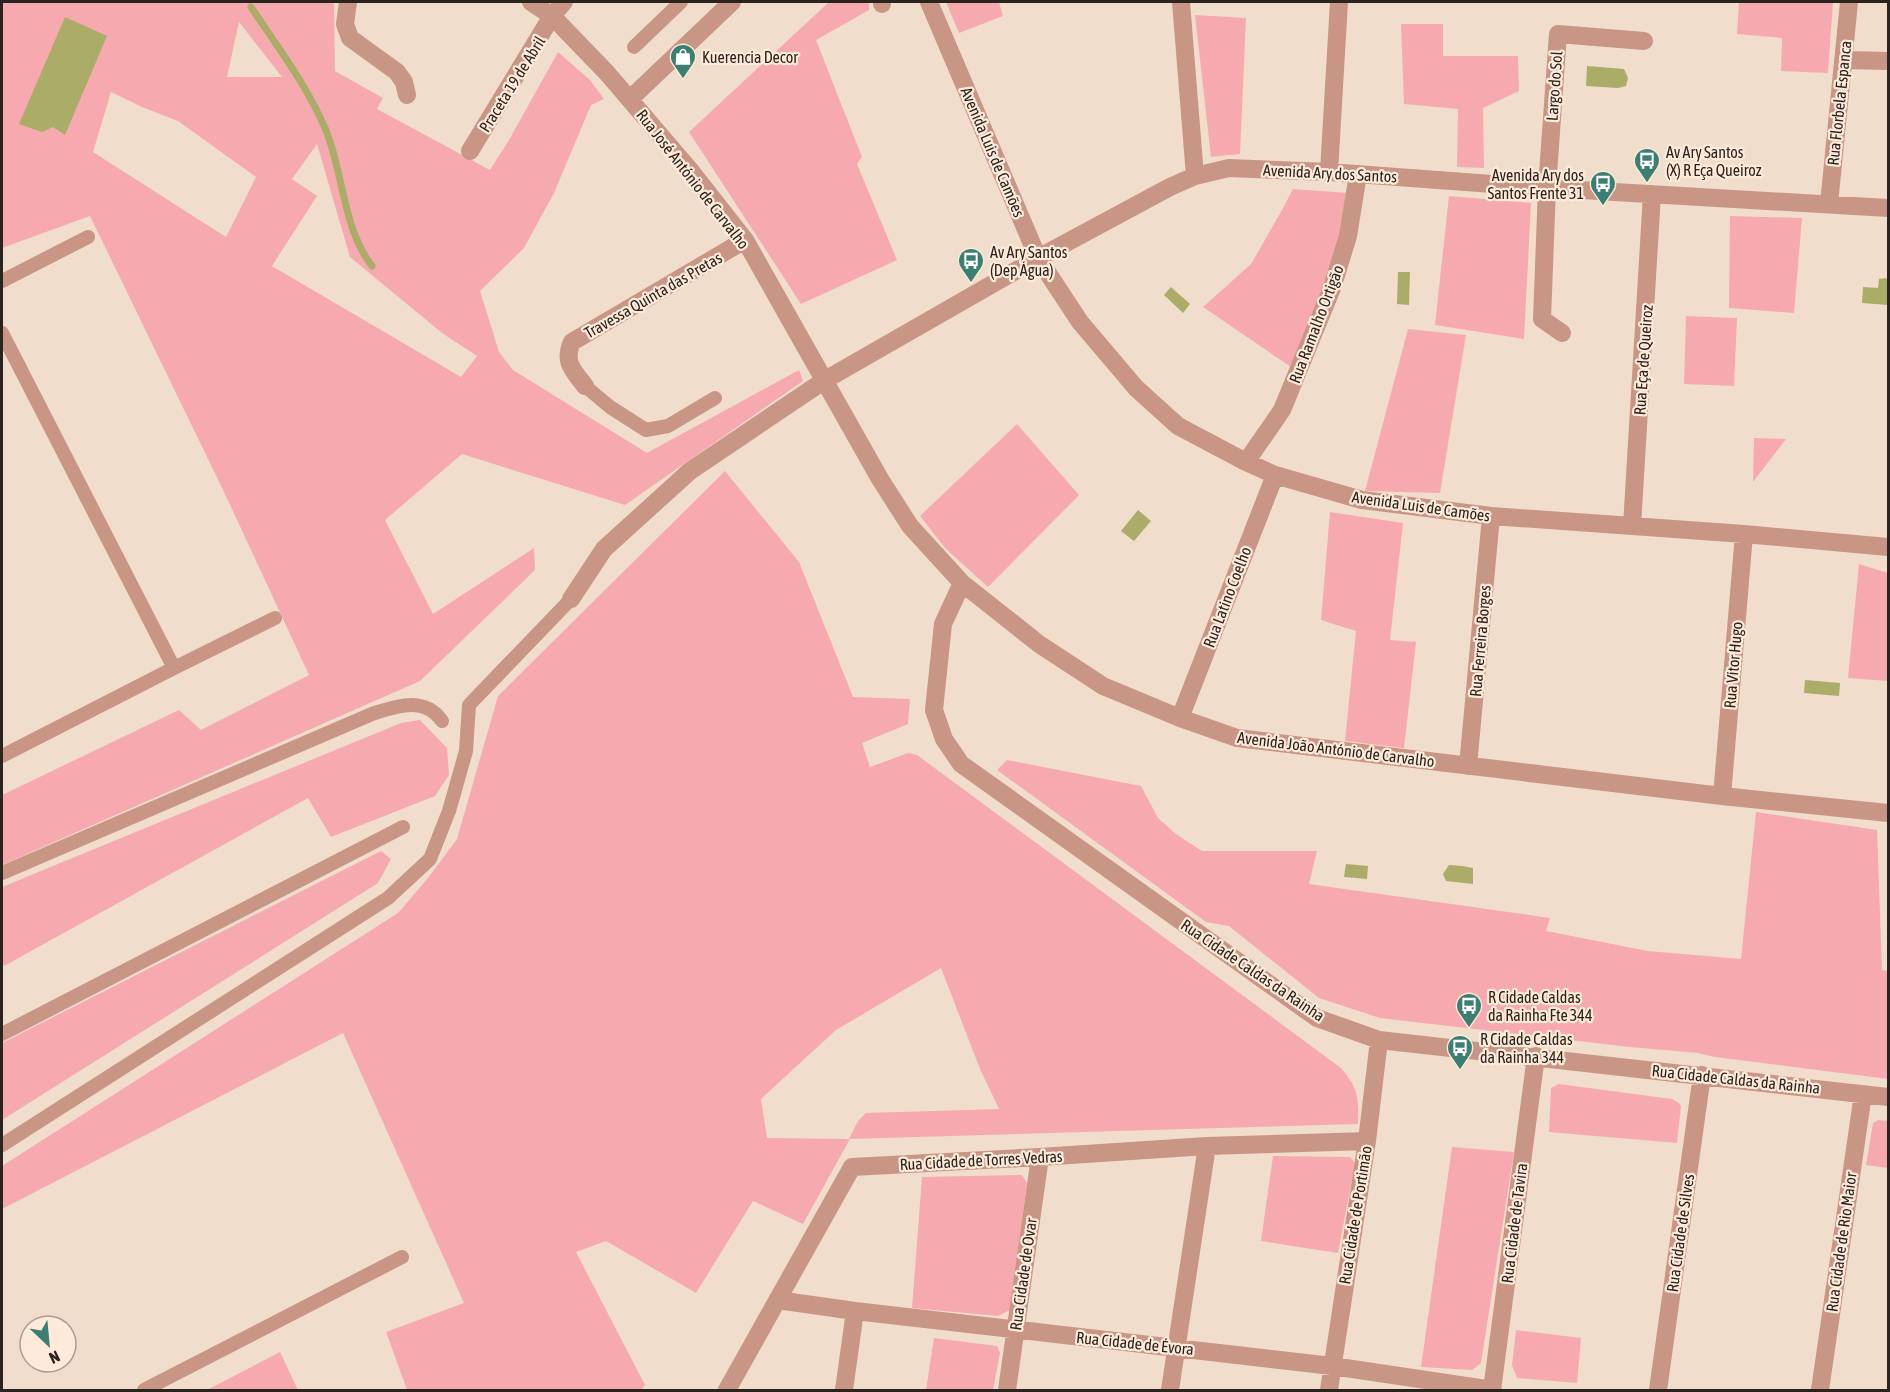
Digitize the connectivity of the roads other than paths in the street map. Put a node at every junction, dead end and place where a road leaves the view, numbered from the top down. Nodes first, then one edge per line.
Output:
1 (348, 2) edge
2 (531, 2) edge
3 (564, 2) edge
4 (681, 2) edge
5 (732, 2) edge
6 (929, 2) edge
7 (1181, 2) edge
8 (1339, 2) edge
9 (1848, 2) edge
10 (552, 16) junction
11 (1644, 40) dead end
12 (634, 47) dead end
13 (1843, 60) junction
14 (1888, 61) edge
15 (407, 95) dead end
16 (630, 99) junction
17 (470, 151) dead end
18 (1329, 172) junction
19 (1358, 174) junction
20 (1195, 176) junction
21 (1547, 188) junction
22 (1652, 194) junction
23 (1828, 204) junction
24 (1888, 208) edge
25 (88, 237) dead end
26 (745, 240) junction
27 (1038, 258) junction
28 (2, 281) edge
29 (2, 333) edge
30 (1562, 333) dead end
31 (825, 380) junction
32 (585, 386) joint
33 (715, 398) dead end
34 (1246, 462) junction
35 (1275, 476) junction
36 (1491, 516) junction
37 (1632, 526) junction
38 (1744, 534) junction
39 (1888, 548) edge
40 (962, 584) junction
41 (570, 599) joint
42 (274, 618) dead end
43 (174, 668) junction
44 (1180, 718) junction
45 (442, 721) dead end
46 (2, 756) edge
47 (1468, 766) junction
48 (1722, 796) junction
49 (1888, 813) edge
50 (403, 827) dead end
51 (2, 873) edge
52 (2, 1034) edge
53 (1379, 1040) junction
54 (1536, 1056) junction
55 (1702, 1076) junction
56 (1863, 1094) junction
57 (1888, 1097) edge
58 (1367, 1141) junction
59 (2, 1145) edge
60 (1207, 1146) junction
61 (1040, 1157) junction
62 (402, 1257) dead end
63 (777, 1300) junction
64 (855, 1311) junction
65 (1015, 1330) junction
66 (1177, 1348) junction
67 (1332, 1366) junction
68 (144, 1390) edge
69 (727, 1390) edge
70 (844, 1390) edge
71 (1006, 1390) edge
72 (1170, 1390) edge
73 (1329, 1390) edge
74 (1492, 1390) edge
75 (1658, 1390) edge
76 (1820, 1390) edge

1 - 15 street
2 - 10 street, Rua José António de Carvalho
3 - 10 street, Praceta 19 de Abril
4 - 12 lane
5 - 16 street
6 - 27 street, Avenida Luis de Camões
7 - 20 street
8 - 18 street
9 - 13 street, Rua Florbela Espanca
10 - 16 street, Rua José António de Carvalho
10 - 17 street, Praceta 19 de Abril
11 - 21 street, Largo do Sol
13 - 14 street
13 - 23 street, Rua Florbela Espanca
16 - 26 street, Rua José António de Carvalho
18 - 19 street, Avenida Ary dos Santos
18 - 20 street, Avenida Ary dos Santos
19 - 21 street, Avenida Ary dos Santos
19 - 34 street, Rua Ramalho Ortigão
20 - 27 street, Avenida Ary dos Santos
21 - 22 street, Avenida Ary dos Santos
21 - 30 street
22 - 23 street, Avenida Ary dos Santos
22 - 37 street, Rua Eça de Queiroz
23 - 24 street, Avenida Ary dos Santos
25 - 28 lane
26 - 31 street, Rua José António de Carvalho
26 - 32 street, Travessa Quinta das Pretas
27 - 31 street, Avenida Ary dos Santos
27 - 34 street, Avenida Luis de Camões
29 - 43 lane
31 - 40 street, Avenida João António de Carvalho
31 - 41 street, Avenida Ary dos Santos
32 - 33 lane
34 - 35 street, Avenida Luis de Camões
35 - 36 street, Avenida Luis de Camões
35 - 44 street, Rua Latino Coelho
36 - 37 street, Avenida Luis de Camões
36 - 47 street, Rua Ferreira Borges
37 - 38 street, Avenida Luis de Camões
38 - 39 street, Avenida Luis de Camões
38 - 48 street, Rua Vitor Hugo
40 - 44 street, Avenida João António de Carvalho
40 - 53 street, Rua Cidade Caldas da Rainha
41 - 59 lane
42 - 43 lane
43 - 46 lane
44 - 47 street, Avenida João António de Carvalho
45 - 51 lane
47 - 48 street, Avenida João António de Carvalho
48 - 49 street, Avenida João António de Carvalho
50 - 52 lane
53 - 54 street, Rua Cidade Caldas da Rainha
53 - 58 street, Rua Cidade de Portimão
54 - 55 street, Rua Cidade Caldas da Rainha
54 - 74 street, Rua Cidade de Tavira
55 - 56 street, Rua Cidade Caldas da Rainha
55 - 75 street, Rua Cidade de Silves
56 - 57 street, Rua Cidade Caldas da Rainha
56 - 76 street, Rua Cidade de Rio Maior
58 - 60 street, Rua Cidade de Torres Vedras
58 - 67 street, Rua Cidade de Portimão
60 - 61 street, Rua Cidade de Torres Vedras
60 - 66 street
61 - 63 street, Rua Cidade de Torres Vedras
61 - 65 street, Rua Cidade de Ovar
62 - 68 lane
63 - 64 street, Rua Cidade de Évora
63 - 69 street, Rua Cidade de Torres Vedras
64 - 65 street, Rua Cidade de Évora
64 - 70 street
65 - 66 street, Rua Cidade de Évora
65 - 71 street, Rua Cidade de Ovar
66 - 67 street, Rua Cidade de Évora
66 - 72 street
67 - 73 street, Rua Cidade de Portimão
67 - 74 street, Rua Cidade de Évora

